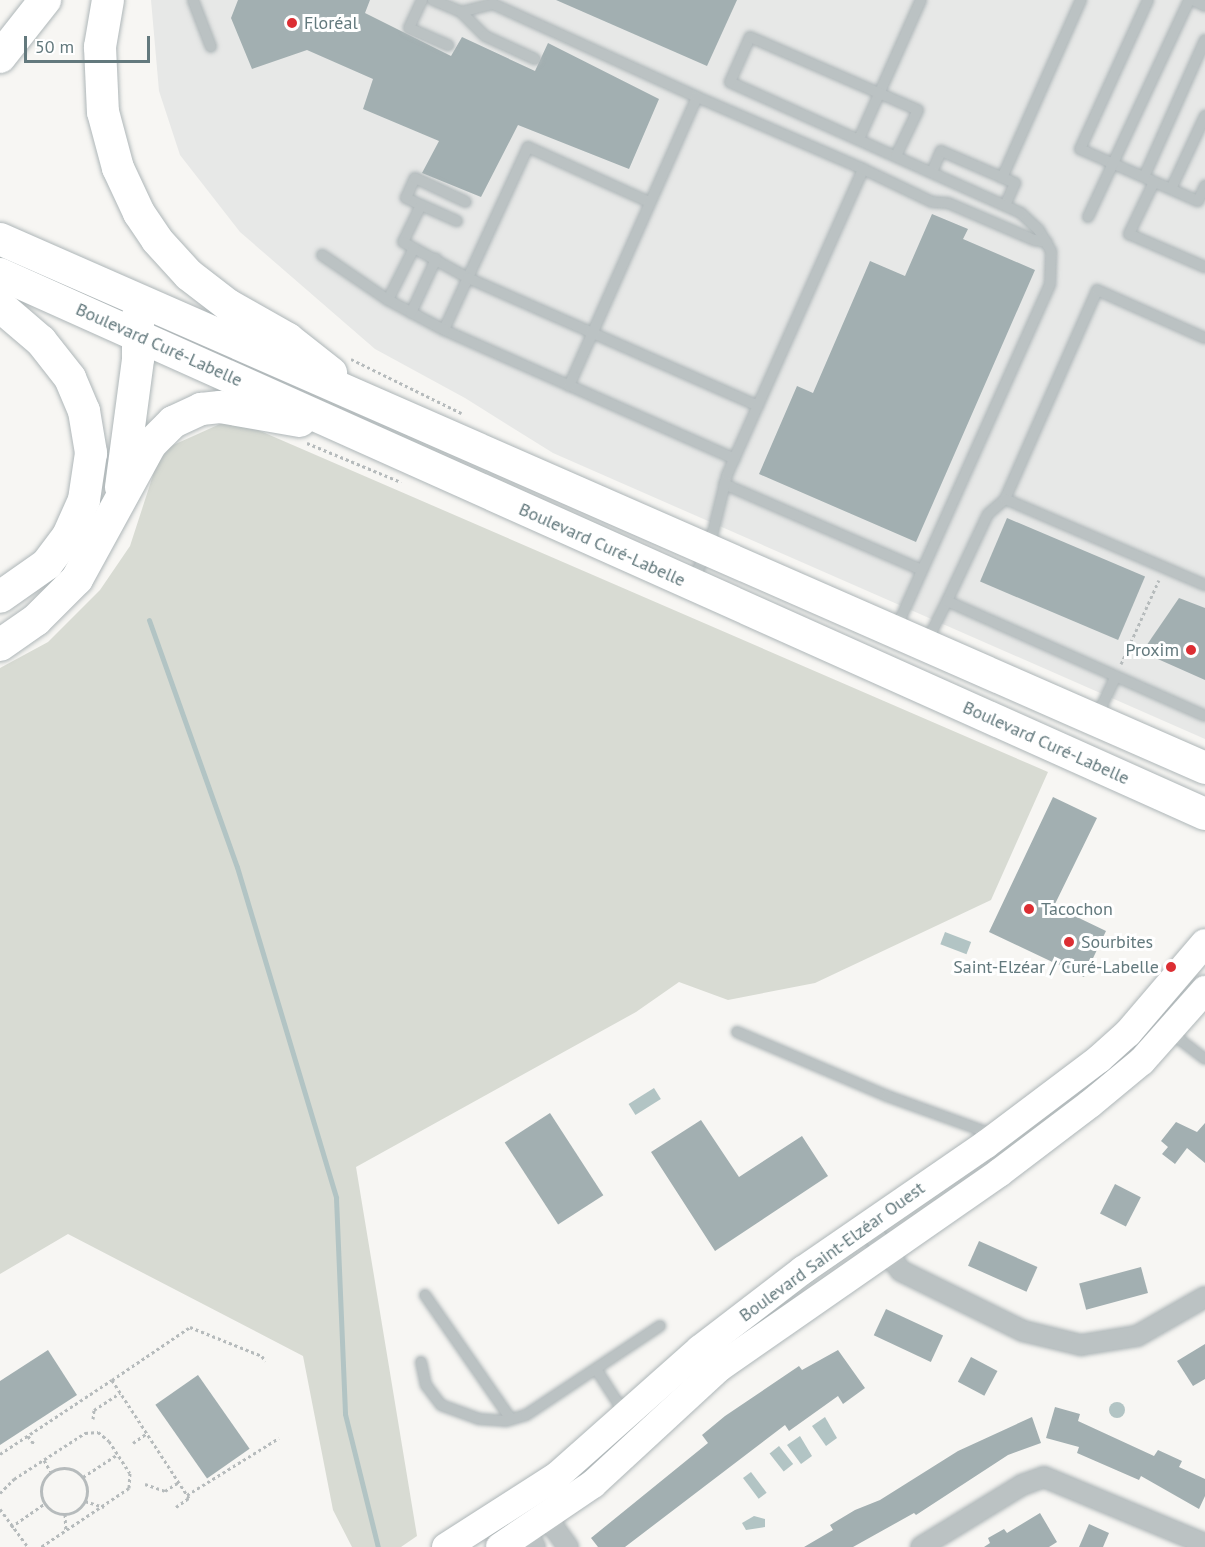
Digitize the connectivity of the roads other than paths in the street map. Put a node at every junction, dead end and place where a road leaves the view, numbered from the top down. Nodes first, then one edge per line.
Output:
1 (45, 0) edge
2 (108, 0) edge
3 (193, 0) edge
4 (422, 0) edge
5 (433, 0) edge
6 (921, 0) edge
7 (1081, 0) edge
8 (1148, 0) edge
9 (1191, 0) edge
10 (1205, 6) edge
11 (461, 12) junction
12 (1205, 40) edge
13 (448, 45) dead end
14 (211, 47) dead end
15 (0, 57) edge
16 (535, 59) dead end
17 (879, 93) junction
18 (697, 97) junction
19 (1205, 116) edge
20 (858, 139) junction
21 (897, 156) junction
22 (1113, 164) junction
23 (863, 169) junction
24 (932, 172) junction
25 (1002, 178) junction
26 (1149, 179) junction
27 (1205, 186) edge
28 (1171, 189) junction
29 (466, 202) dead end
30 (650, 202) junction
31 (421, 205) junction
32 (1005, 205) junction
33 (1088, 217) dead end
34 (456, 221) dead end
35 (0, 239) edge
36 (1047, 242) junction
37 (414, 248) junction
38 (322, 255) dead end
39 (436, 259) junction
40 (1205, 267) edge
41 (0, 274) edge
42 (468, 278) junction
43 (138, 300) junction
44 (388, 300) junction
45 (0, 306) edge
46 (411, 313) junction
47 (444, 330) junction
48 (592, 333) junction
49 (138, 336) junction
50 (1205, 338) edge
51 (569, 386) junction
52 (364, 399) junction
53 (758, 406) junction
54 (348, 430) junction
55 (735, 459) junction
56 (724, 484) junction
57 (1005, 499) junction
58 (120, 500) junction
59 (708, 547) junction
60 (922, 570) junction
61 (1205, 585) edge
62 (692, 586) junction
63 (0, 597) edge
64 (947, 601) junction
65 (895, 631) junction
66 (0, 645) edge
67 (925, 645) junction
68 (1116, 676) junction
69 (1205, 716) edge
70 (1095, 720) junction
71 (1205, 768) edge
72 (1205, 813) edge
73 (1205, 943) edge
74 (1205, 990) edge
75 (737, 1032) dead end
76 (1170, 1032) junction
77 (1205, 1059) edge
78 (998, 1136) junction
79 (867, 1226) junction
80 (884, 1250) junction
81 (425, 1294) dead end
82 (1205, 1297) edge
83 (660, 1326) dead end
84 (421, 1362) dead end
85 (596, 1369) junction
86 (626, 1415) junction
87 (511, 1419) junction
88 (529, 1519) edge
89 (1205, 1544) edge
90 (447, 1547) edge
91 (500, 1547) edge
92 (568, 1547) edge
93 (921, 1547) edge

1 - 15 main road
2 - 52 main road
3 - 14 lane
4 - 13 lane
5 - 11 lane
6 - 17 lane
7 - 25 lane
8 - 22 lane
9 - 10 lane
9 - 22 lane
11 - 16 lane
11 - 18 lane
12 - 26 lane
17 - 20 lane
17 - 20 lane
17 - 21 lane
18 - 23 lane
18 - 30 lane
19 - 28 lane
20 - 21 lane
21 - 24 lane
22 - 26 lane
22 - 33 lane
23 - 36 lane
23 - 53 lane
24 - 25 lane
24 - 32 lane
25 - 32 lane
26 - 28 lane
26 - 40 lane
27 - 28 lane
29 - 31 lane
30 - 42 lane
30 - 48 lane
31 - 34 lane
31 - 37 lane
32 - 36 lane
35 - 43 main road, Boulevard Curé-Labelle
36 - 60 lane
37 - 39 lane
37 - 44 lane
38 - 44 lane
39 - 42 lane
39 - 46 lane
41 - 49 main road, Boulevard Curé-Labelle
42 - 47 lane
42 - 48 lane
43 - 49 main road
43 - 52 main road, Boulevard Curé-Labelle
44 - 46 lane
45 - 63 main road
46 - 47 lane
47 - 51 lane
48 - 51 lane
48 - 53 lane
49 - 54 main road, Boulevard Curé-Labelle
49 - 58 main road
50 - 57 lane
51 - 55 lane
52 - 59 main road, Boulevard Curé-Labelle
53 - 55 lane
54 - 58 main road
54 - 62 main road, Boulevard Curé-Labelle
55 - 56 lane
56 - 59 lane
56 - 60 lane
57 - 61 lane
57 - 64 lane
58 - 66 main road
59 - 62 lane
59 - 65 main road, Boulevard Curé-Labelle
60 - 65 lane
62 - 72 main road, Boulevard Curé-Labelle
64 - 67 lane
64 - 68 lane
65 - 67 main road, Boulevard Curé-Labelle
67 - 70 main road, Boulevard Curé-Labelle
68 - 69 lane
68 - 70 lane
70 - 71 main road, Boulevard Curé-Labelle
73 - 78 street, Boulevard Saint-Elzéar Ouest
74 - 76 street, Boulevard Saint-Elzéar Ouest
75 - 78 lane
76 - 77 lane
76 - 80 street, Boulevard Saint-Elzéar Ouest
78 - 79 street, Boulevard Saint-Elzéar Ouest
79 - 80 street
79 - 86 street, Boulevard Saint-Elzéar Ouest
80 - 82 street
80 - 88 street, Boulevard Saint-Elzéar Ouest
81 - 87 lane
83 - 85 lane
84 - 87 lane
85 - 86 lane
85 - 87 lane
86 - 88 street, Boulevard Saint-Elzéar Ouest
88 - 90 street, Boulevard Saint-Elzéar Ouest
88 - 91 street, Boulevard Saint-Elzéar Ouest
88 - 92 street
89 - 93 street

